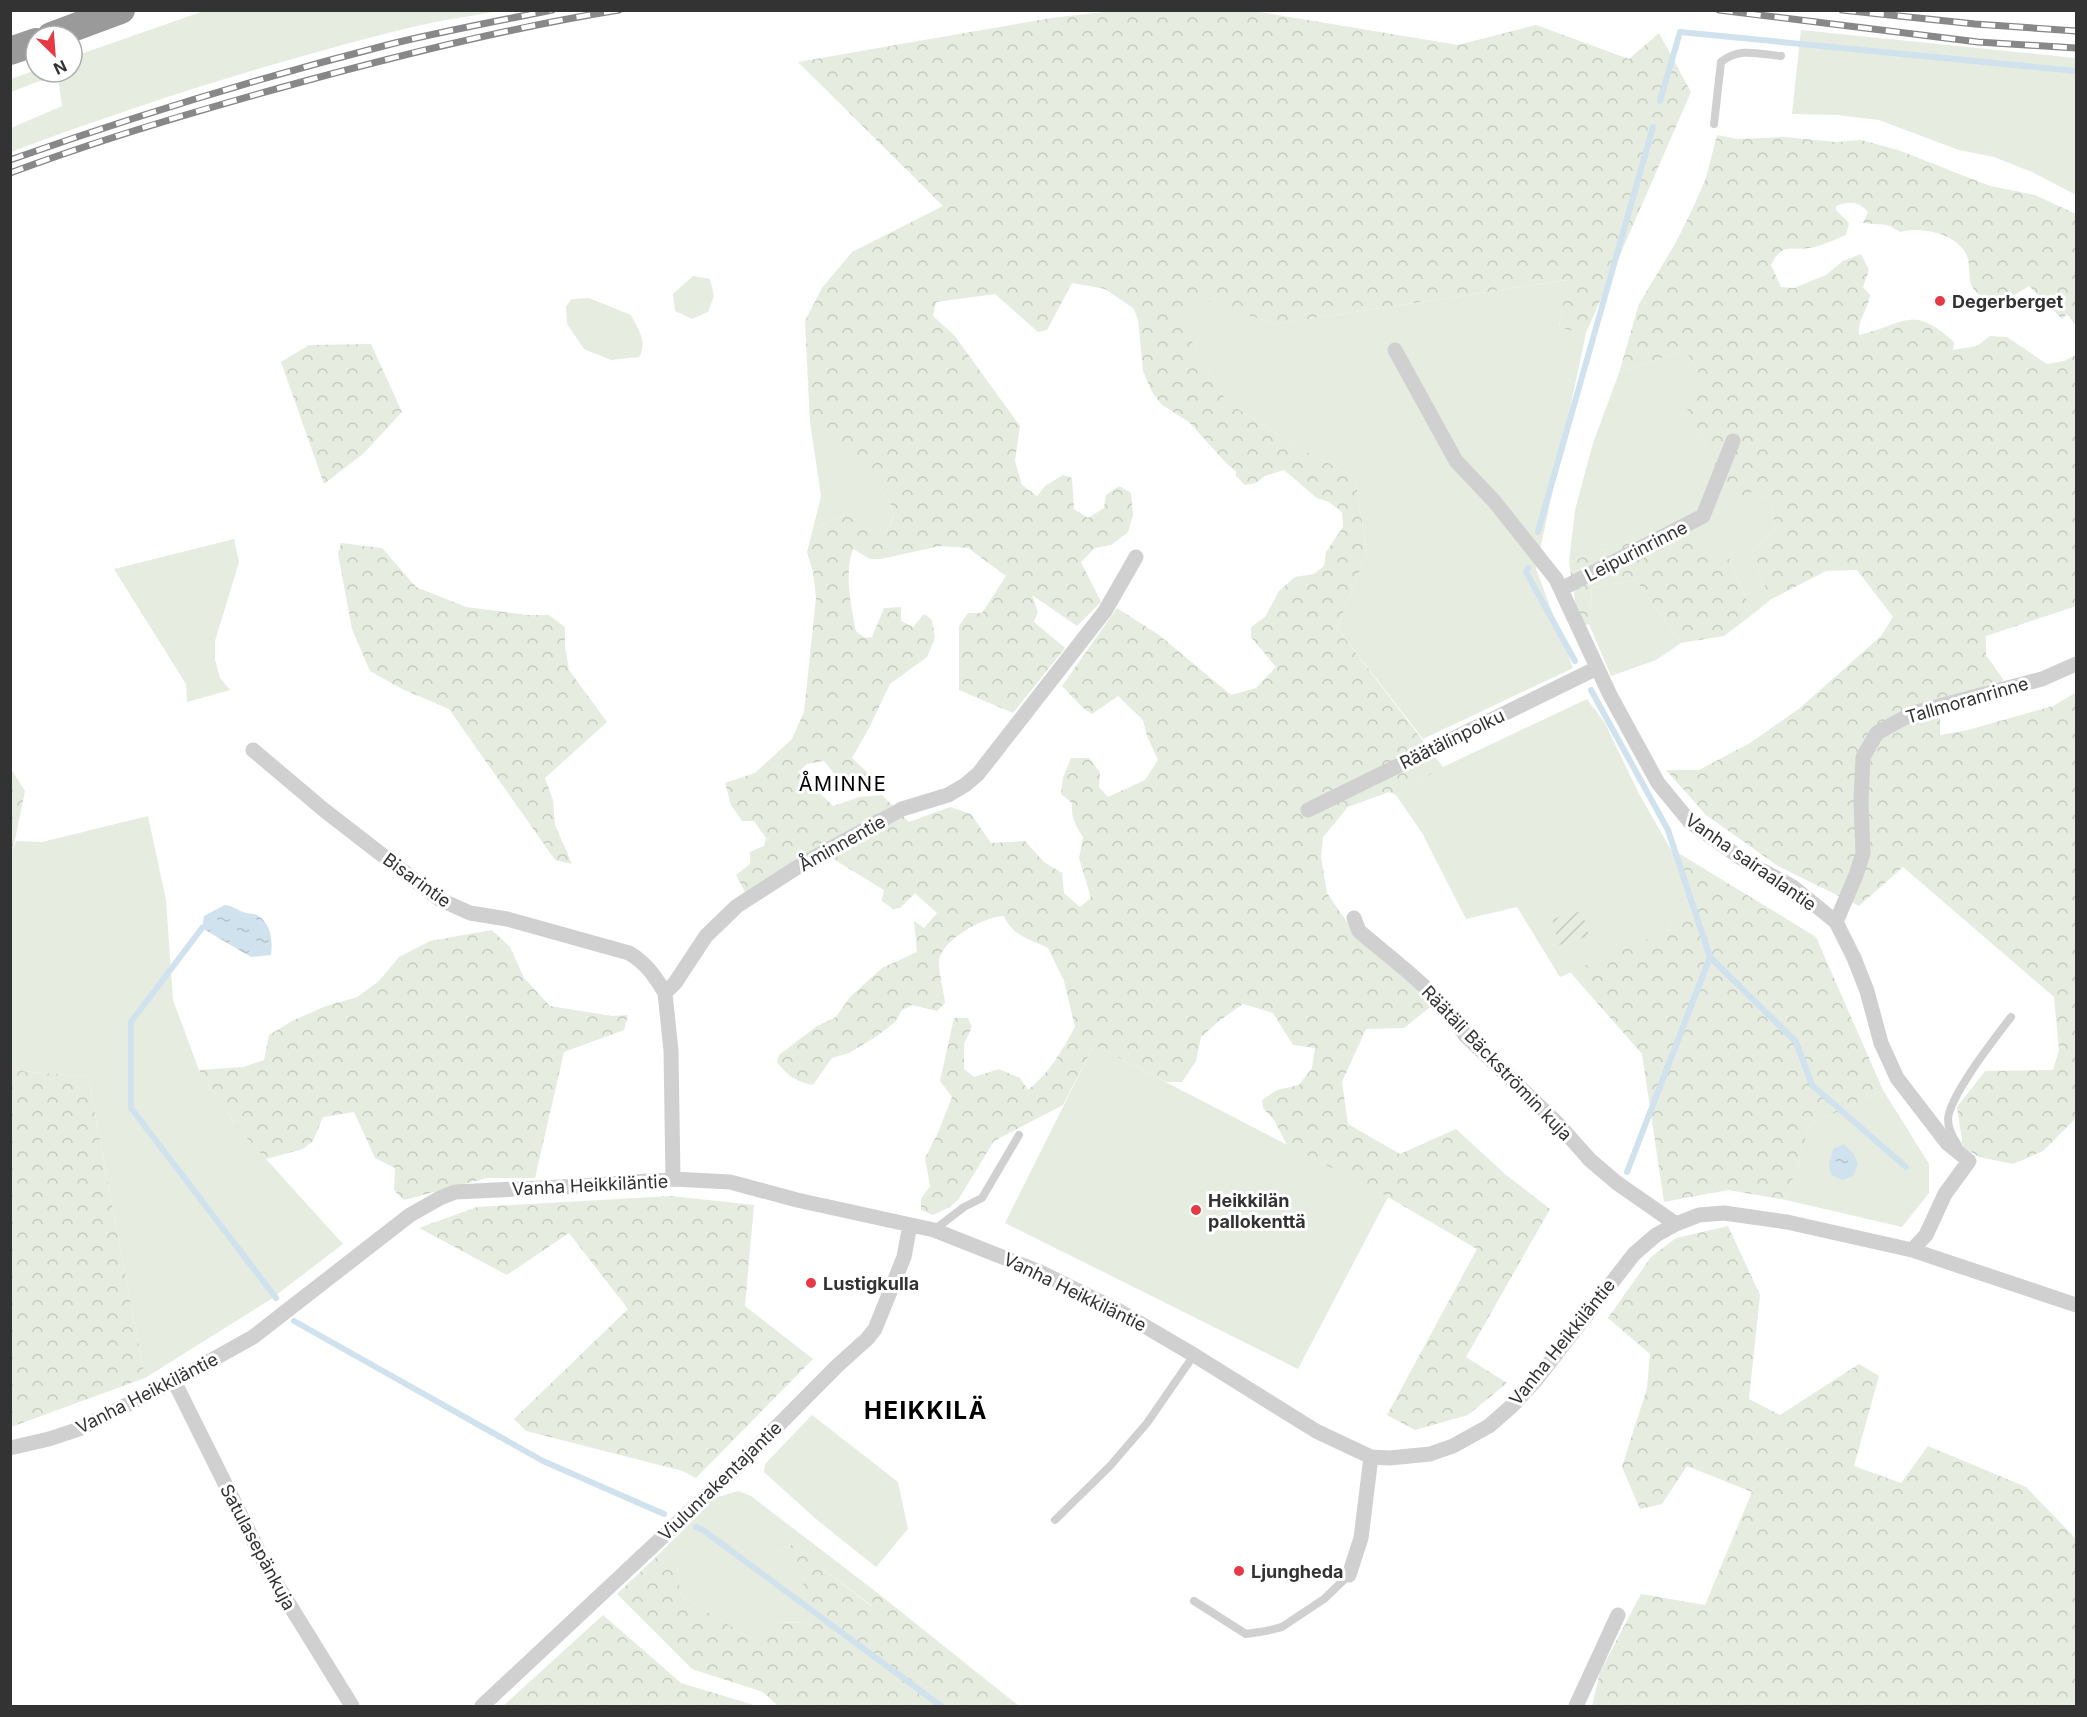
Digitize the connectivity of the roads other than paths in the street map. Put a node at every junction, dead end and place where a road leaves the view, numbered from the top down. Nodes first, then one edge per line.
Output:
1 (121, 10) edge
2 (83, 24) edge
3 (1781, 56) dead end
4 (1713, 124) dead end
5 (1395, 350) dead end
6 (1732, 441) dead end
7 (1136, 557) dead end
8 (1561, 590) junction
9 (2076, 664) edge
10 (1596, 669) junction
11 (253, 750) dead end
12 (1308, 810) dead end
13 (1354, 918) dead end
14 (1836, 922) junction
15 (665, 993) junction
16 (2011, 1017) dead end
17 (1019, 1135) dead end
18 (1969, 1161) junction
19 (673, 1179) junction
20 (1676, 1224) junction
21 (910, 1225) junction
22 (934, 1230) junction
23 (1912, 1250) junction
24 (2076, 1305) edge
25 (1194, 1355) junction
26 (174, 1381) junction
27 (10, 1448) edge
28 (1371, 1457) junction
29 (1055, 1520) dead end
30 (1349, 1575) joint
31 (1194, 1601) dead end
32 (1618, 1615) dead end
33 (352, 1707) edge
34 (482, 1707) edge
35 (1576, 1707) edge

1 - 2 highway
3 - 4 lane
5 - 8 street, Vanha sairaalantie
6 - 8 street, Leipurinrinne
7 - 15 street, Åminnentie
8 - 10 street, Vanha sairaalantie
9 - 14 street, Tallmoranrinne
10 - 12 street, Räätälinpolku
10 - 14 street, Vanha sairaalantie
11 - 15 street, Bisarintie
13 - 20 street, Räätäli Bäckströmin kuja
14 - 18 street, Vanha sairaalantie
15 - 19 street
16 - 18 lane
17 - 22 lane
18 - 23 street
19 - 21 street, Vanha Heikkiläntie
19 - 26 street, Vanha Heikkiläntie
20 - 23 street, Vanha Heikkiläntie
20 - 28 street, Vanha Heikkiläntie
21 - 22 street, Vanha Heikkiläntie
21 - 34 street, Viulunrakentajantie
22 - 25 street, Vanha Heikkiläntie
23 - 24 street, Vanha Heikkiläntie
25 - 28 street, Vanha Heikkiläntie
25 - 29 lane
26 - 27 street, Vanha Heikkiläntie
26 - 33 street, Satulasepänkuja
28 - 30 street
30 - 31 lane
32 - 35 street

